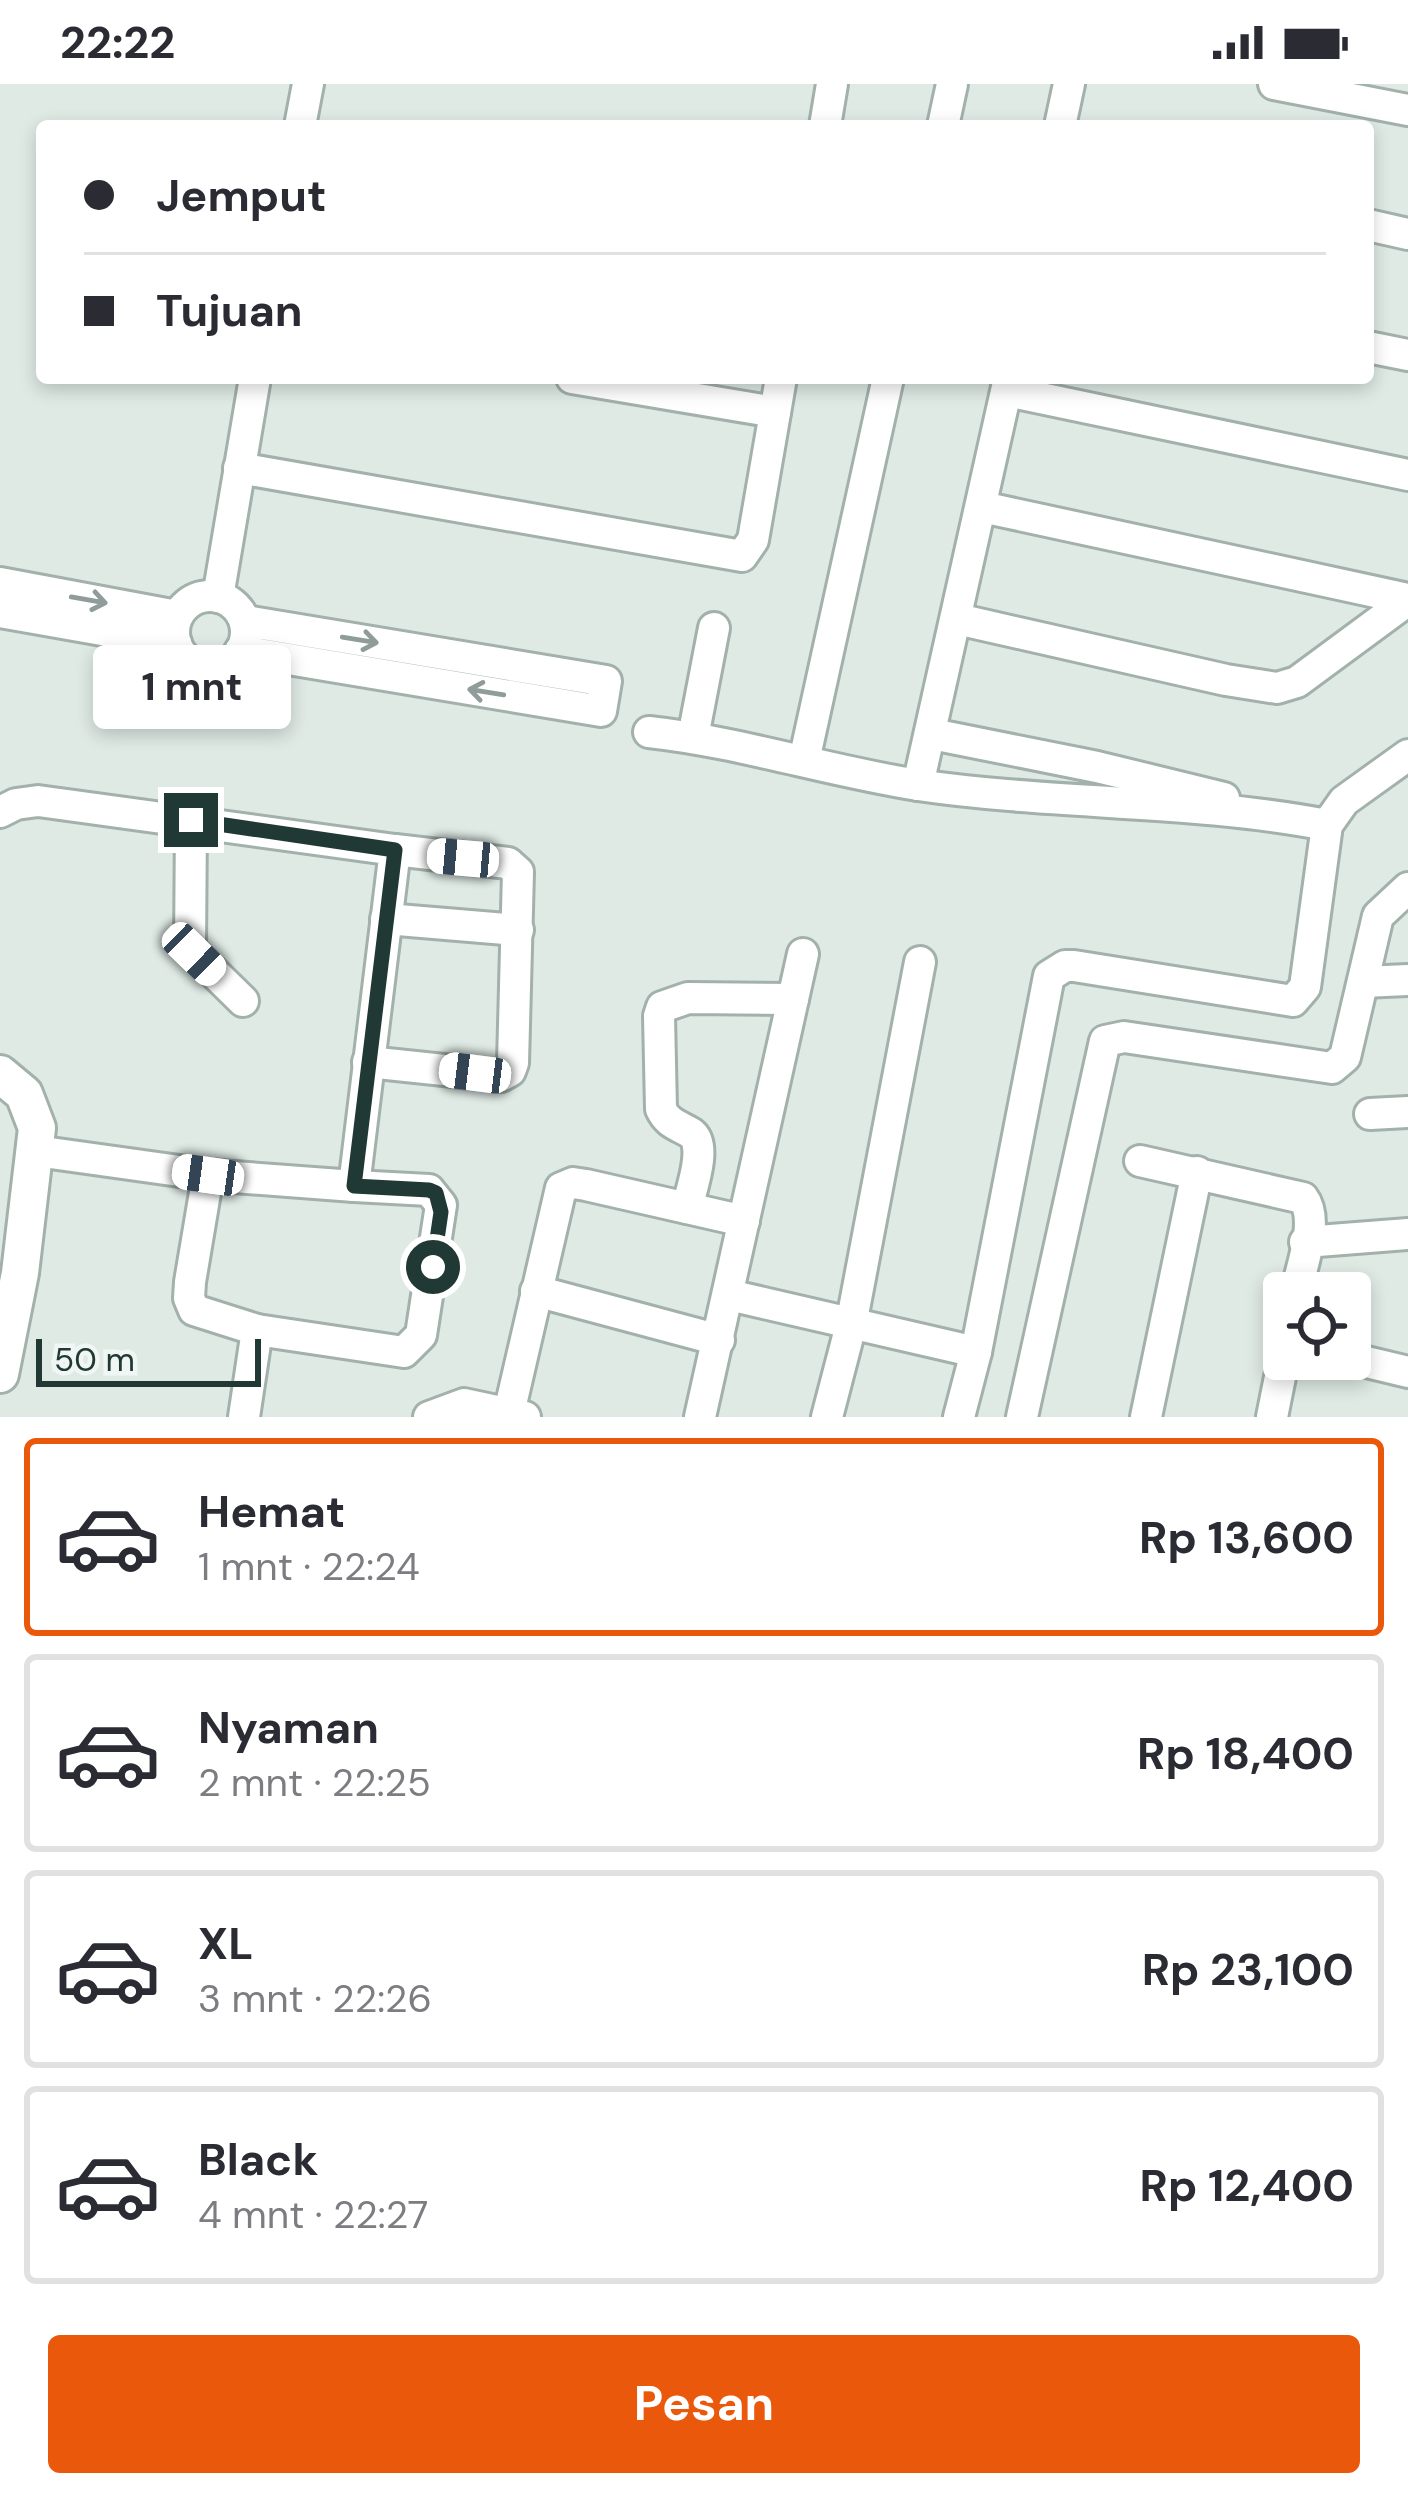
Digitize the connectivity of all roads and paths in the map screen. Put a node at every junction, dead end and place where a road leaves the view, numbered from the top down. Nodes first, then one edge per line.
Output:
1 (308, 84) edge
2 (832, 84) edge
3 (952, 84) edge
4 (1069, 84) edge
5 (1274, 84) edge
6 (1391, 99) edge
7 (301, 120) edge
8 (826, 120) edge
9 (944, 120) edge
10 (1061, 120) edge
11 (1374, 226) edge
12 (1408, 234) edge
13 (1374, 347) edge
14 (1408, 355) edge
15 (254, 384) edge
16 (608, 384) edge
17 (780, 384) edge
18 (887, 384) edge
19 (1008, 384) edge
20 (775, 412) junction
21 (239, 467) junction
22 (1408, 475) edge
23 (982, 507) junction
24 (0, 583) edge
25 (218, 597) junction
26 (1408, 600) edge
27 (0, 612) edge
28 (957, 619) junction
29 (714, 628) dead end
30 (177, 630) junction
31 (242, 636) junction
32 (650, 732) dead end
33 (932, 734) junction
34 (693, 737) junction
35 (1408, 755) edge
36 (804, 760) junction
37 (918, 784) junction
38 (0, 812) edge
39 (1270, 814) junction
40 (191, 820) junction
41 (1328, 825) junction
42 (395, 850) junction
43 (1408, 888) edge
44 (386, 919) junction
45 (518, 930) junction
46 (803, 954) dead end
47 (920, 962) dead end
48 (1408, 980) edge
49 (1363, 982) junction
50 (794, 999) junction
51 (242, 1001) dead end
52 (368, 1062) junction
53 (0, 1074) edge
54 (1408, 1112) edge
55 (1370, 1114) dead end
56 (36, 1151) junction
57 (1140, 1161) dead end
58 (1197, 1172) junction
59 (208, 1175) junction
60 (354, 1186) junction
61 (687, 1208) junction
62 (745, 1221) junction
63 (1408, 1234) edge
64 (1305, 1242) junction
65 (1300, 1272) edge
66 (536, 1291) junction
67 (729, 1295) junction
68 (850, 1325) junction
69 (257, 1330) junction
70 (719, 1340) junction
71 (976, 1352) junction
72 (0, 1374) edge
73 (1279, 1380) edge
74 (517, 1415) edge
75 (244, 1417) edge
76 (429, 1417) edge
77 (700, 1417) edge
78 (827, 1417) edge
79 (958, 1417) edge
80 (1022, 1417) edge
81 (1146, 1417) edge
82 (1272, 1417) edge

1 - 7 street
2 - 8 street
3 - 9 street
4 - 10 street
5 - 6 street
11 - 12 street
13 - 14 street
15 - 21 street
16 - 20 street
17 - 20 street
18 - 36 street
19 - 22 street
19 - 23 street
20 - 21 street
21 - 25 street
23 - 26 street
23 - 28 street
24 -> 30 street
25 - 30 street
25 - 31 street
26 - 28 street
27 - 30 street
28 - 33 street
29 - 34 street
30 - 31 street
31 -> 31 street
32 - 34 street
33 - 37 street
33 - 39 street
34 - 36 street
35 - 41 street
36 - 37 street
37 - 39 street
38 - 40 street
39 - 41 street
40 - 42 street
40 - 51 street
41 - 71 street
42 - 44 street
42 - 45 street
43 - 49 street
44 - 45 street
44 - 52 street
45 - 52 street
46 - 50 street
47 - 68 street
48 - 49 street
49 - 80 street
50 - 61 street
50 - 62 street
52 - 60 street
53 - 56 street
54 - 55 street
56 - 59 street
56 - 72 street
57 - 58 street
58 - 64 street
58 - 81 street
59 - 60 street
59 - 69 street
60 - 69 street
61 - 62 street
61 - 66 street
62 - 67 street
63 - 64 street
64 - 65 street
66 - 70 street
66 - 74 street
67 - 68 street
67 - 70 street
68 - 71 street
68 - 78 street
69 - 75 street
70 - 77 street
71 - 79 street
73 - 82 street
74 - 76 street

